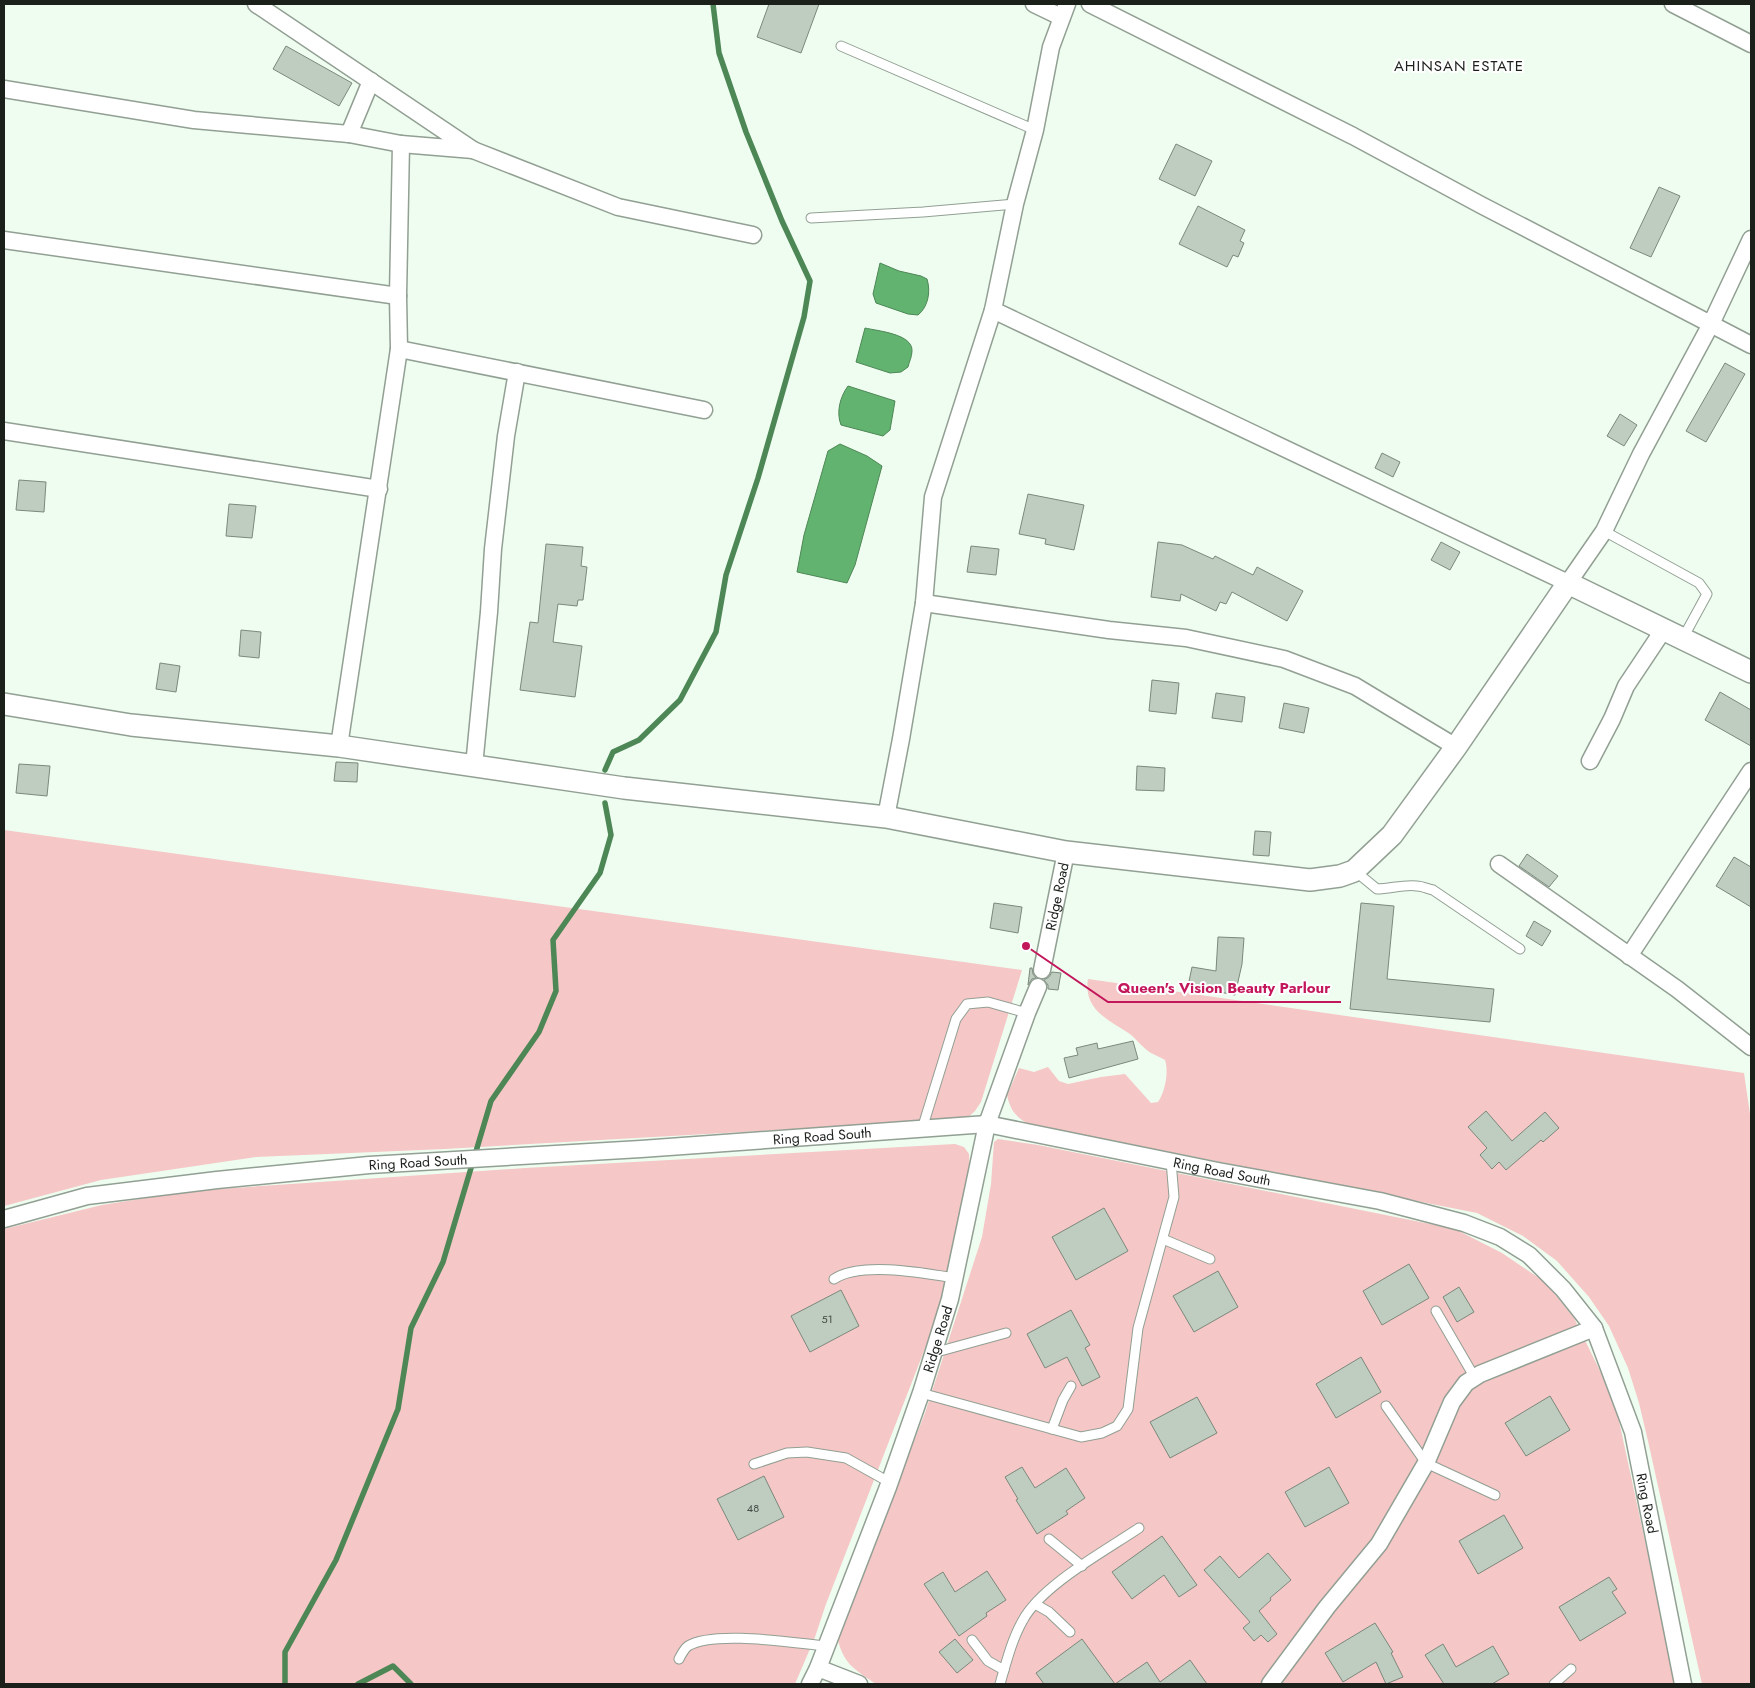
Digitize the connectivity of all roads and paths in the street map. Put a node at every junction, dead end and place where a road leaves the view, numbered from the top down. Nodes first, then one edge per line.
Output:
1 (256, 4) edge
2 (1034, 4) edge
3 (1090, 4) edge
4 (1673, 4) edge
5 (1064, 10) edge
6 (1751, 44) edge
7 (841, 46) dead end
8 (371, 81) junction
9 (4, 89) edge
10 (1035, 130) junction
11 (349, 134) junction
12 (401, 144) junction
13 (473, 150) junction
14 (1015, 204) junction
15 (811, 218) dead end
16 (753, 235) dead end
17 (1751, 239) edge
18 (4, 240) edge
19 (398, 296) junction
20 (993, 310) junction
21 (1711, 324) junction
22 (1751, 345) edge
23 (400, 349) junction
24 (516, 372) junction
25 (704, 410) dead end
26 (4, 430) edge
27 (379, 489) junction
28 (1604, 531) junction
29 (1568, 583) junction
30 (924, 603) junction
31 (1674, 634) junction
32 (1751, 672) edge
33 (4, 704) edge
34 (339, 746) junction
35 (1456, 747) junction
36 (1590, 761) dead end
37 (474, 766) junction
38 (1751, 771) edge
39 (886, 817) junction
40 (1066, 852) junction
41 (1499, 864) dead end
42 (1354, 871) junction
43 (1520, 950) dead end
44 (1629, 956) junction
45 (1042, 970) dead end
46 (1038, 987) dead end
47 (1027, 1013) junction
48 (1751, 1046) edge
49 (987, 1124) junction
50 (922, 1129) junction
51 (1171, 1161) junction
52 (4, 1219) edge
53 (1163, 1239) junction
54 (1210, 1259) dead end
55 (955, 1278) junction
56 (834, 1279) dead end
57 (1436, 1311) dead end
58 (1594, 1328) junction
59 (1006, 1333) dead end
60 (933, 1354) junction
61 (1475, 1378) junction
62 (1071, 1386) dead end
63 (921, 1393) junction
64 (1386, 1406) dead end
65 (1052, 1429) junction
66 (1426, 1463) junction
67 (754, 1464) dead end
68 (890, 1482) junction
69 (1495, 1495) dead end
70 (1139, 1528) dead end
71 (1049, 1539) dead end
72 (1082, 1566) junction
73 (1035, 1604) junction
74 (1070, 1632) dead end
75 (972, 1640) dead end
76 (826, 1646) junction
77 (679, 1659) dead end
78 (818, 1668) junction
79 (1571, 1669) dead end
80 (1004, 1670) junction
81 (810, 1684) edge
82 (859, 1684) edge
83 (1000, 1684) edge
84 (1270, 1684) edge
85 (1554, 1684) edge
86 (1683, 1684) edge

1 - 8 street
2 - 5 street
3 - 21 street
4 - 6 street
5 - 10 street
7 - 10 lane
8 - 11 street
8 - 13 street
9 - 11 street
10 - 14 street
11 - 12 street
12 - 13 street
12 - 19 street
13 - 16 street
14 - 15 lane
14 - 20 street
17 - 21 street
18 - 19 street
19 - 23 street
20 - 29 street
20 - 30 street
21 - 22 street
21 - 28 street
23 - 24 street
23 - 27 street
24 - 25 street
24 - 37 street
26 - 27 street
27 - 34 street
28 - 29 street
28 - 31 lane
29 - 31 street
29 - 35 street
30 - 35 street
30 - 39 street
31 - 32 street
31 - 36 street
33 - 34 street
34 - 37 street
35 - 42 street
37 - 39 street
38 - 44 street
39 - 40 street
40 - 42 street
40 - 45 street, Ridge Road
41 - 44 street
42 - 43 lane
44 - 48 street
46 - 47 street, Ridge Road
47 - 49 street, Ridge Road
47 - 50 lane
49 - 50 street, Ring Road South
49 - 51 street, Ring Road South
49 - 55 street, Ridge Road
50 - 52 street, Ring Road South
51 - 53 lane
51 - 58 street, Ring Road South
53 - 54 lane
53 - 65 lane
55 - 56 lane
55 - 60 street, Ridge Road
57 - 61 lane
58 - 61 street
58 - 86 street, Ring Road
59 - 60 lane
60 - 63 street, Ridge Road
61 - 66 street
62 - 65 lane
63 - 65 lane
63 - 68 street, Ridge Road
64 - 66 lane
66 - 69 lane
66 - 84 street
67 - 68 lane
68 - 76 street, Ridge Road
70 - 72 lane
71 - 72 lane
72 - 73 lane
73 - 74 lane
73 - 80 lane
75 - 80 lane
76 - 77 lane
76 - 78 street, Ridge Road
78 - 81 street, Ridge Road
78 - 82 street
79 - 85 lane
80 - 83 lane

